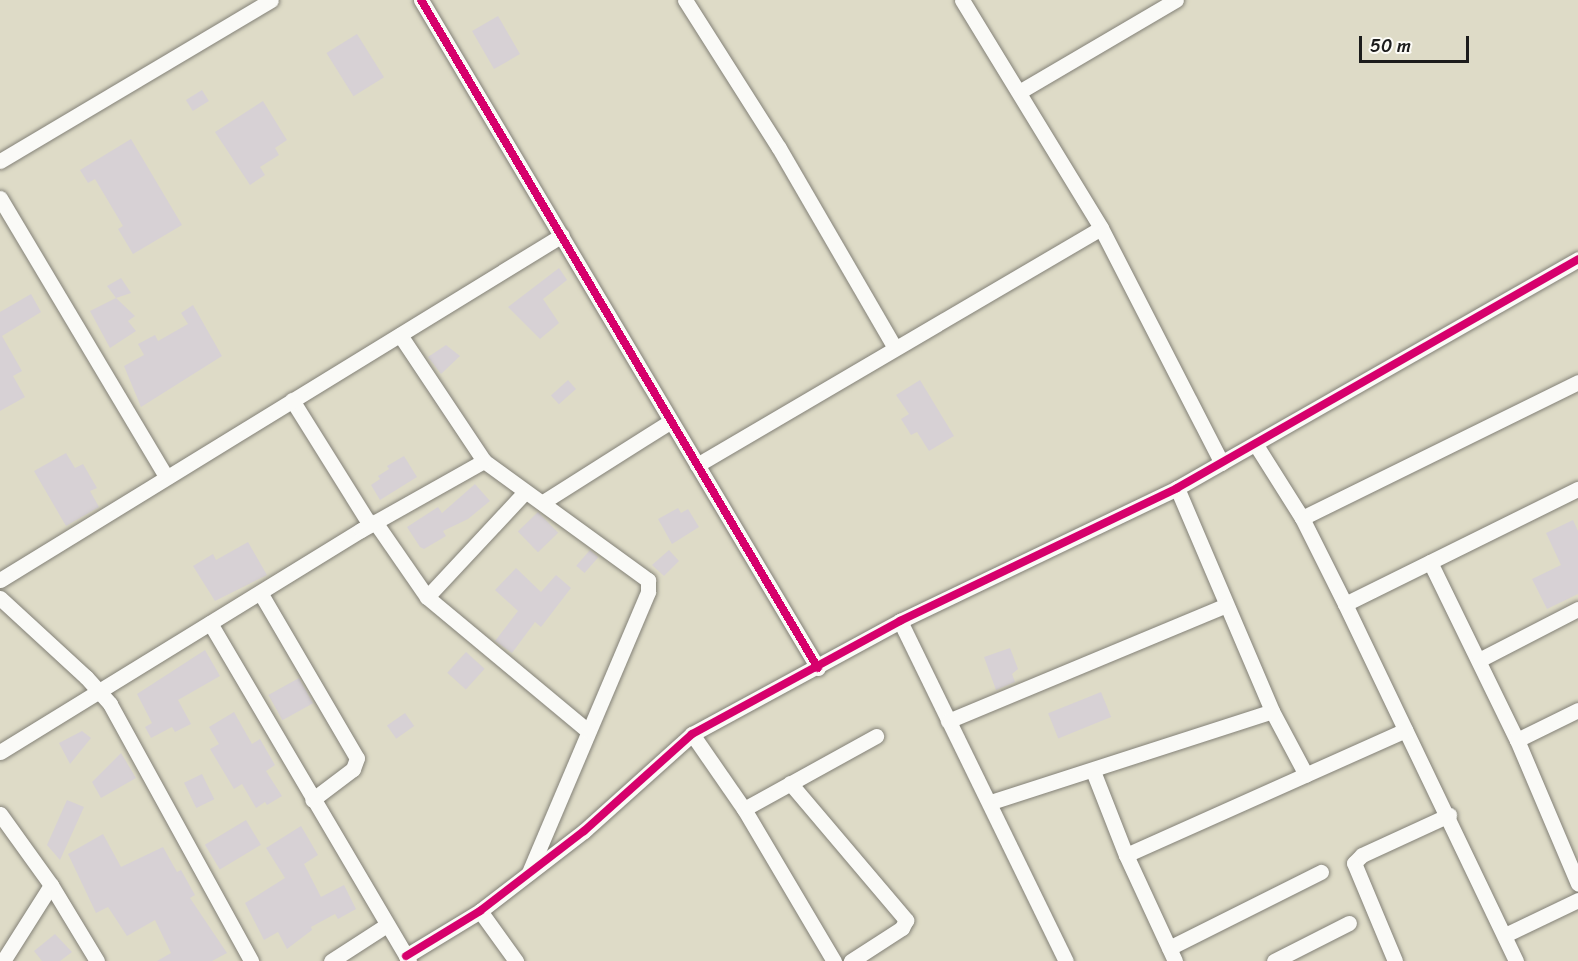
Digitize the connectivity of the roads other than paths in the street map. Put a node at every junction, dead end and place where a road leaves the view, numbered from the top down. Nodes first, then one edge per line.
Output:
1 (271, 0) edge
2 (421, 0) edge
3 (685, 0) edge
4 (962, 0) edge
5 (1176, 0) edge
6 (1019, 92) junction
7 (0, 161) edge
8 (0, 198) edge
9 (1101, 228) junction
10 (562, 235) junction
11 (1578, 259) edge
12 (400, 335) junction
13 (895, 348) junction
14 (1578, 382) edge
15 (292, 400) junction
16 (671, 421) junction
17 (1256, 445) junction
18 (484, 461) junction
19 (1222, 463) junction
20 (697, 465) junction
21 (166, 476) junction
22 (1177, 488) junction
23 (1578, 489) edge
24 (524, 493) junction
25 (543, 502) junction
26 (1302, 518) junction
27 (372, 524) junction
28 (1430, 562) junction
29 (0, 580) edge
30 (261, 594) junction
31 (427, 597) junction
32 (0, 598) edge
33 (1345, 604) junction
34 (1226, 605) junction
35 (1578, 609) edge
36 (900, 621) junction
37 (210, 623) junction
38 (1479, 660) junction
39 (818, 668) junction
40 (100, 693) junction
41 (1578, 710) edge
42 (1272, 711) junction
43 (948, 722) junction
44 (1405, 730) junction
45 (588, 731) junction
46 (692, 734) junction
47 (876, 735) dead end
48 (1517, 740) junction
49 (0, 752) edge
50 (1093, 771) junction
51 (1306, 775) junction
52 (790, 783) junction
53 (312, 800) junction
54 (991, 802) junction
55 (744, 809) junction
56 (0, 814) edge
57 (1449, 815) junction
58 (1126, 855) junction
59 (1321, 872) dead end
60 (528, 874) junction
61 (1578, 884) edge
62 (51, 885) junction
63 (1578, 900) edge
64 (480, 911) junction
65 (1349, 923) dead end
66 (385, 926) junction
67 (1505, 934) junction
68 (1172, 954) edge
69 (407, 959) edge
70 (3, 961) edge
71 (97, 961) edge
72 (251, 961) edge
73 (331, 961) edge
74 (516, 961) edge
75 (834, 961) edge
76 (851, 961) edge
77 (1066, 961) edge
78 (1274, 961) edge
79 (1395, 961) edge
80 (1516, 961) edge

1 - 7 street
2 - 10 street
3 - 13 street
4 - 6 street
5 - 6 street
6 - 9 street
8 - 21 street
9 - 13 street
9 - 19 street
10 - 12 street
10 - 16 street
11 - 17 street
12 - 15 street
12 - 18 street
13 - 20 street
14 - 26 street
15 - 21 street
15 - 27 street
16 - 20 street
16 - 25 street
17 - 19 street
17 - 26 street
18 - 24 street
18 - 27 street
19 - 22 street
20 - 39 street
21 - 29 street
22 - 34 street
22 - 36 street
23 - 28 street
24 - 25 street
24 - 31 street
25 - 45 street
26 - 33 street
27 - 30 street
27 - 31 street
28 - 33 street
28 - 38 street
30 - 37 street
30 - 53 street
31 - 45 street
32 - 40 street
33 - 44 street
34 - 42 street
34 - 43 street
35 - 38 street
36 - 39 street
36 - 43 street
37 - 40 street
37 - 53 street
38 - 48 street
39 - 46 street
40 - 49 street
40 - 72 street
41 - 48 street
42 - 50 street
42 - 51 street
43 - 54 street
44 - 51 street
44 - 57 street
45 - 60 street
46 - 55 street
46 - 60 street
47 - 52 street
48 - 61 street
50 - 54 street
50 - 58 street
51 - 58 street
52 - 55 street
52 - 76 street
53 - 66 street
54 - 77 street
55 - 75 street
56 - 62 street
57 - 67 street
57 - 79 street
58 - 68 street
59 - 68 street
60 - 64 street
62 - 70 street
62 - 71 street
63 - 67 street
64 - 69 street
64 - 74 street
65 - 78 street
66 - 69 street
66 - 73 street
67 - 80 street

